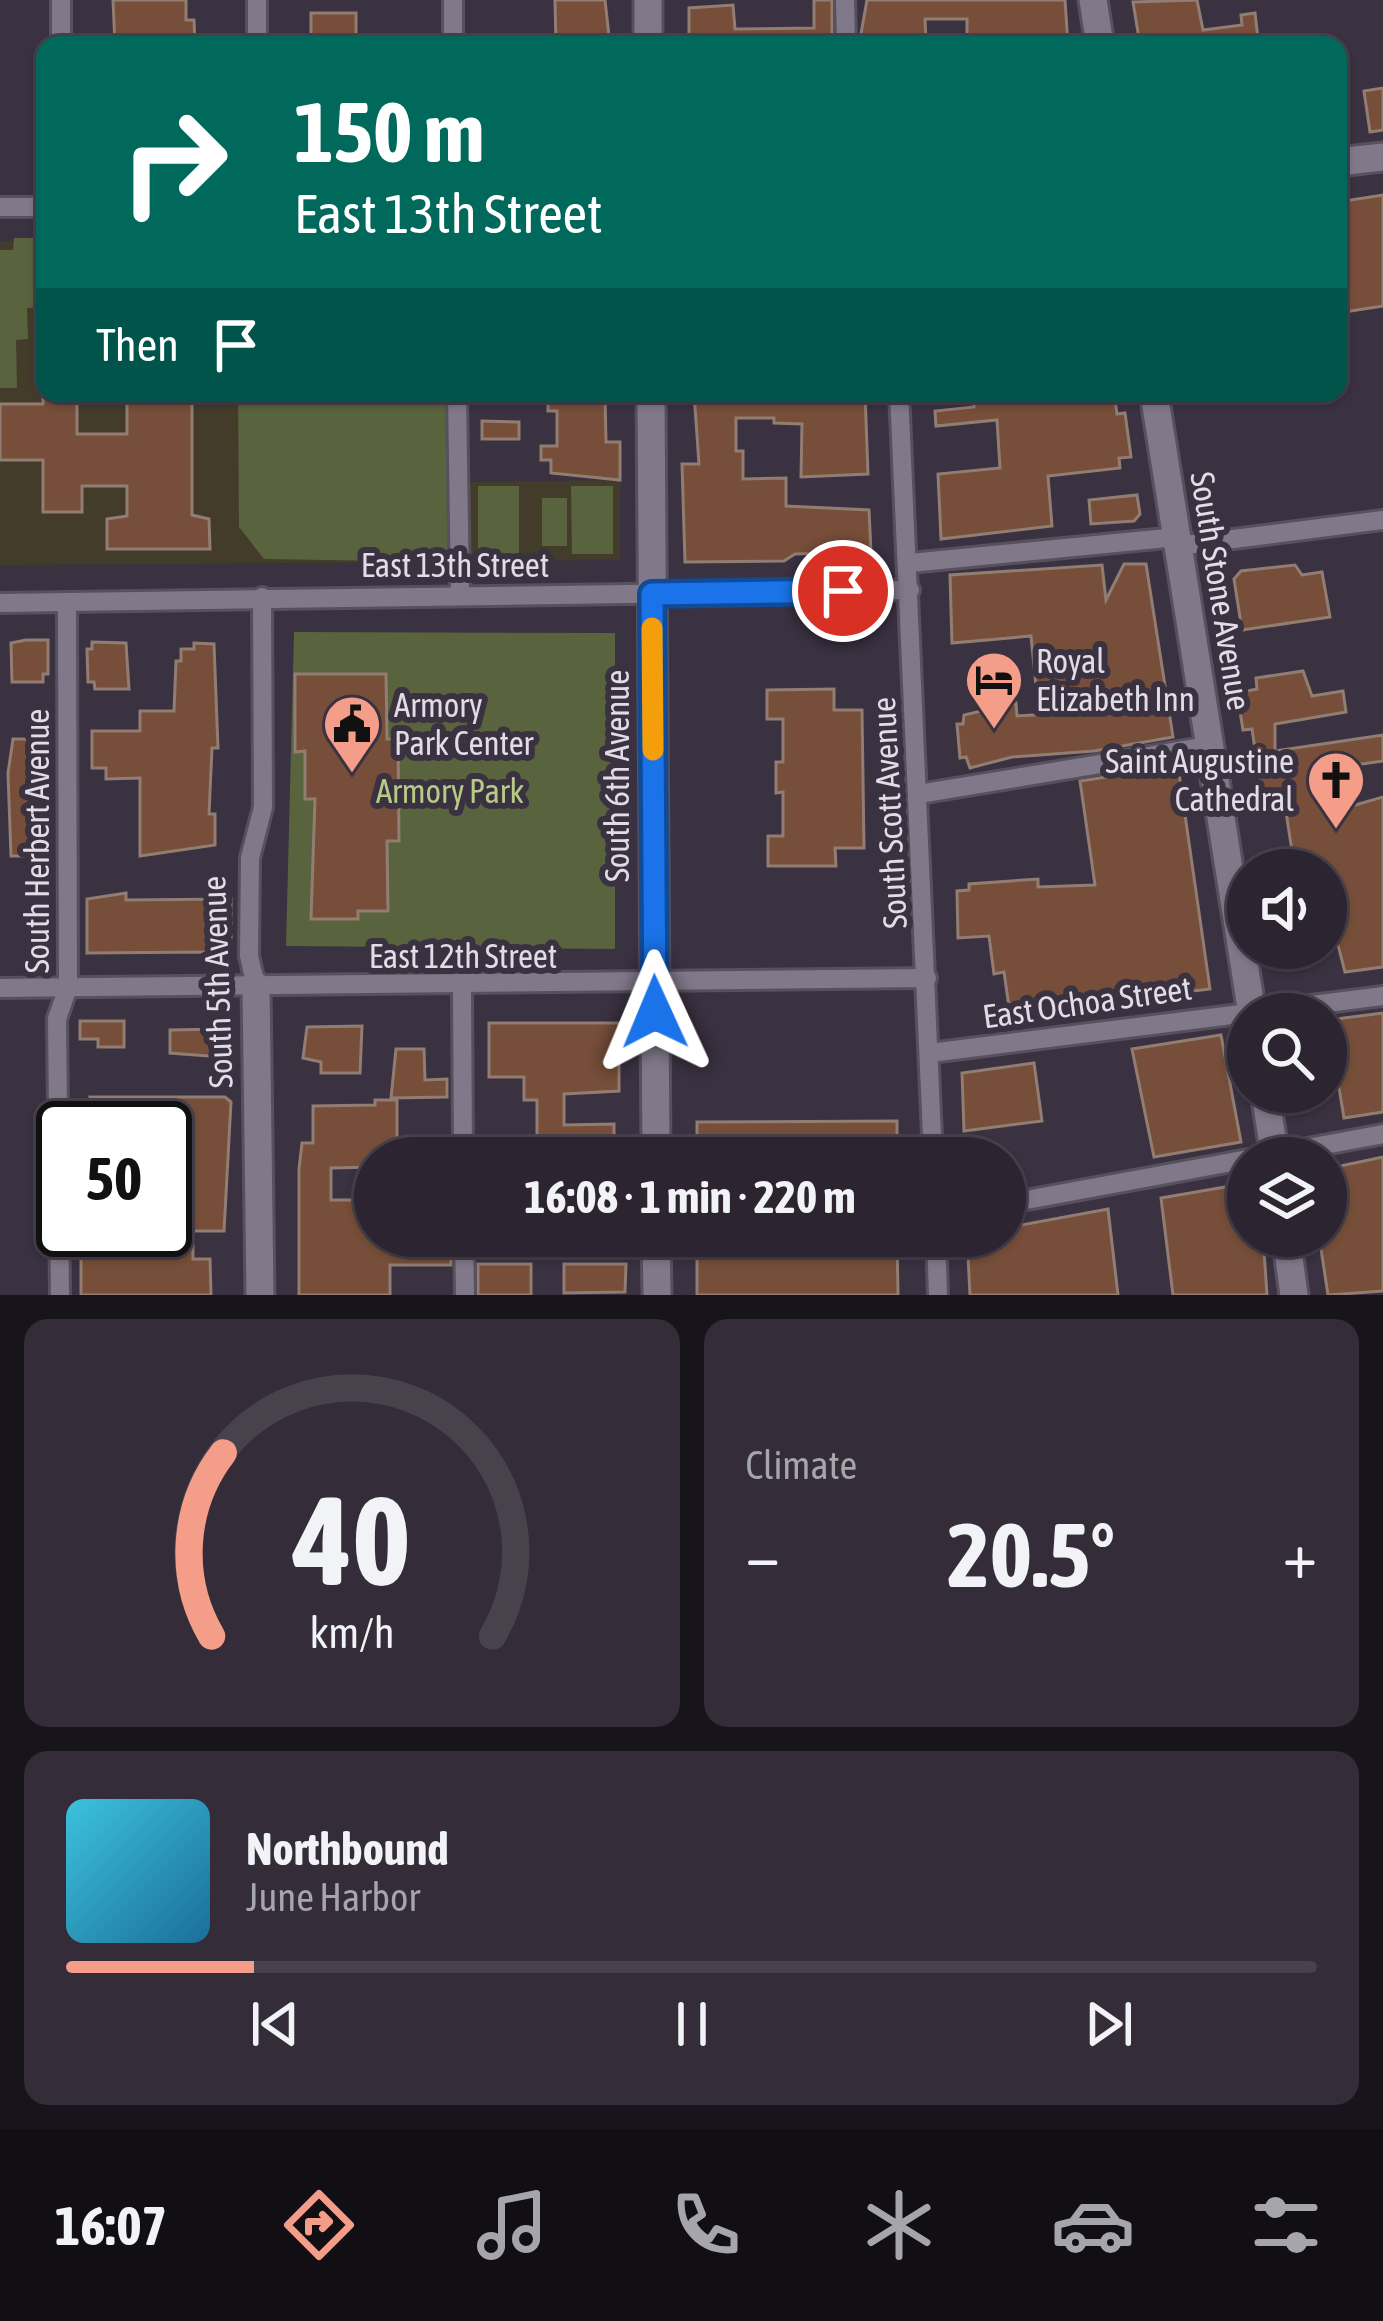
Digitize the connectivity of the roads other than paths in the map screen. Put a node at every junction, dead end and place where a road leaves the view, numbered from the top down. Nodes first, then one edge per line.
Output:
1 (61, 0) edge
2 (257, 0) edge
3 (453, 0) edge
4 (648, 0) edge
5 (845, 0) edge
6 (1093, 0) edge
7 (61, 36) edge
8 (257, 36) edge
9 (453, 36) edge
10 (648, 36) edge
11 (846, 36) edge
12 (1099, 36) edge
13 (1383, 157) edge
14 (1347, 162) edge
15 (0, 207) edge
16 (36, 207) edge
17 (458, 402) edge
18 (651, 402) edge
19 (900, 402) edge
20 (1155, 402) edge
21 (1383, 520) edge
22 (1178, 542) junction
23 (910, 563) junction
24 (910, 590) junction
25 (652, 594) junction
26 (460, 595) junction
27 (262, 597) junction
28 (67, 602) junction
29 (0, 603) edge
30 (1209, 746) junction
31 (920, 794) junction
32 (927, 978) junction
33 (655, 983) junction
34 (256, 986) junction
35 (68, 987) junction
36 (462, 987) junction
37 (0, 988) edge
38 (1249, 993) edge
39 (1383, 996) edge
40 (1347, 1000) edge
41 (1227, 1015) edge
42 (930, 1053) junction
43 (1383, 1134) edge
44 (463, 1137) edge
45 (656, 1137) edge
46 (932, 1137) edge
47 (1347, 1141) edge
48 (1227, 1164) edge
49 (1026, 1200) edge
50 (464, 1257) edge
51 (656, 1257) edge
52 (937, 1257) edge
53 (1289, 1257) edge
54 (60, 1295) edge
55 (260, 1295) edge
56 (465, 1295) edge
57 (657, 1295) edge
58 (938, 1295) edge
59 (1294, 1295) edge

1 - 7 street
2 - 8 street
3 - 9 street
4 - 10 street
5 - 11 street
6 - 12 street
13 - 14 street
15 - 16 street
17 - 26 street
18 - 25 street, South 6th Avenue
19 - 23 street, South Scott Avenue
20 - 22 street, South Stone Avenue
21 - 22 street
22 - 23 street
22 - 30 street, South Stone Avenue
23 - 24 street, South Scott Avenue
24 - 25 street, East 13th Street
24 - 31 street, South Scott Avenue
25 - 26 street, East 13th Street
25 - 33 street, South 6th Avenue
26 - 27 street, East 13th Street
27 - 28 street, East 13th Street
27 - 34 street, South 5th Avenue
28 - 29 street, East 13th Street
28 - 35 street, South Herbert Avenue
30 - 31 street
30 - 38 street, South Stone Avenue
31 - 32 street, South Scott Avenue
32 - 33 street, East 12th Street
32 - 42 street, South Scott Avenue
33 - 36 street, East 12th Street
33 - 45 street, South 6th Avenue
34 - 35 street, East 12th Street
34 - 36 street, East 12th Street
34 - 55 street, South 5th Avenue
35 - 37 street, East 12th Street
35 - 54 street, South Herbert Avenue
36 - 44 street
39 - 40 street, East Ochoa Street
41 - 42 street, East Ochoa Street
42 - 46 street, South Scott Avenue
43 - 47 street
48 - 49 street
50 - 56 street
51 - 57 street
52 - 58 street
53 - 59 street

